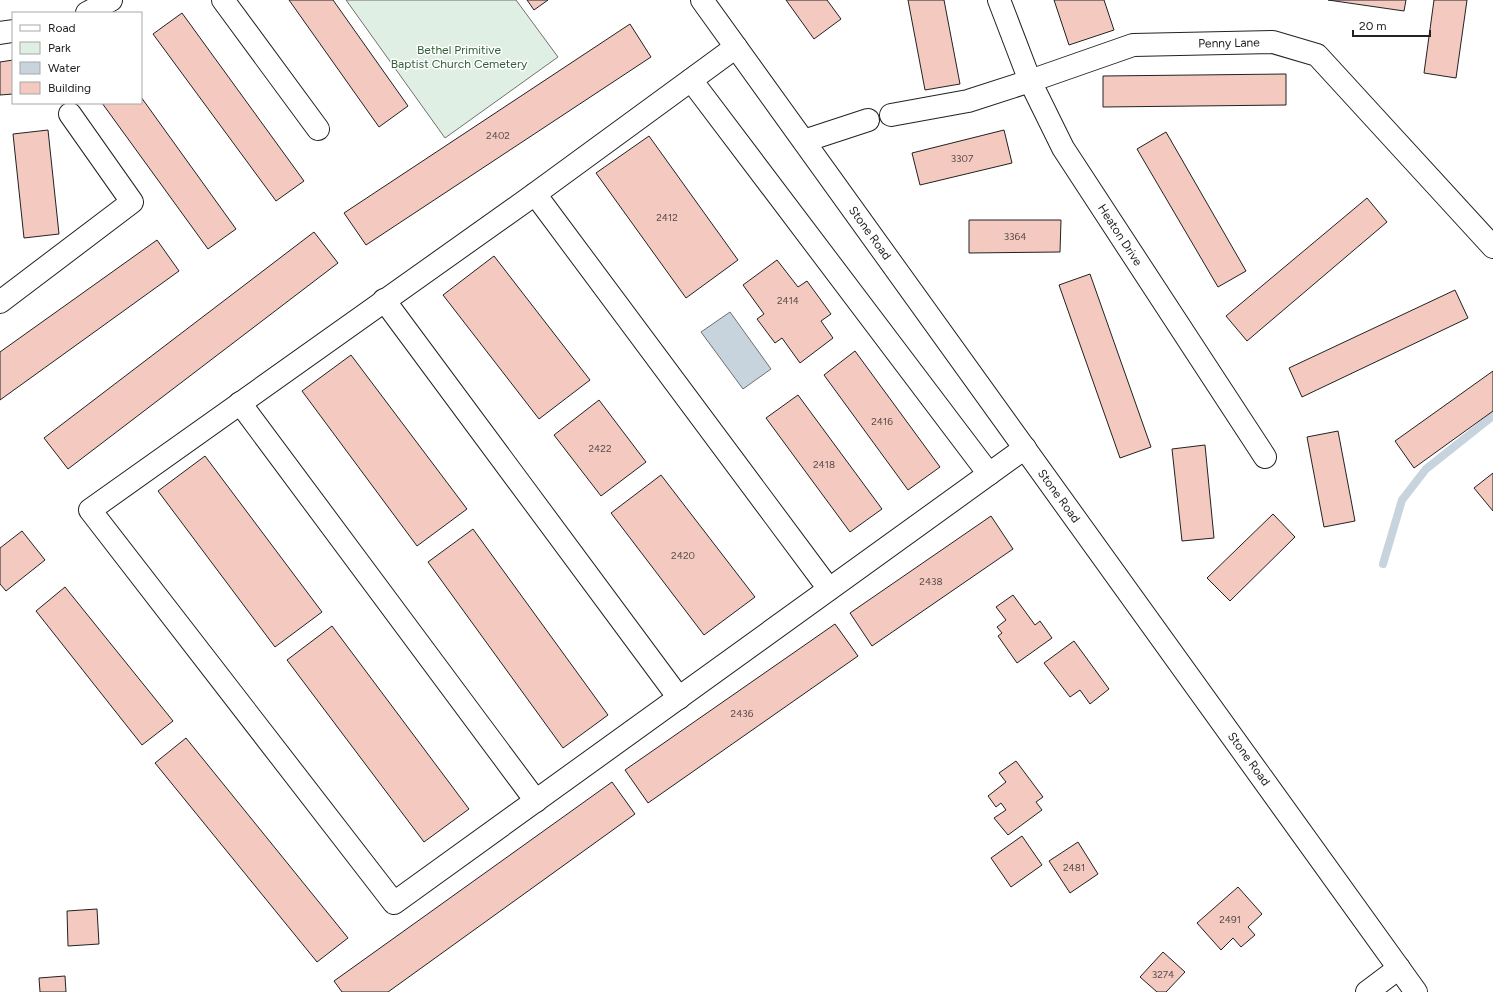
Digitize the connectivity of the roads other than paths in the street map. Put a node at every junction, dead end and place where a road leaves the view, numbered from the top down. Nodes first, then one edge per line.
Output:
1 (111, 0) edge
2 (223, 0) edge
3 (702, 0) edge
4 (999, 0) edge
5 (89, 12) edge
6 (12, 31) edge
7 (0, 33) edge
8 (736, 47) junction
9 (691, 80) junction
10 (1030, 81) junction
11 (70, 114) dead end
12 (891, 115) dead end
13 (868, 120) dead end
14 (318, 129) dead end
15 (804, 141) junction
16 (535, 194) junction
17 (1493, 247) edge
18 (384, 300) junction
19 (0, 302) edge
20 (240, 403) junction
21 (1025, 448) junction
22 (1265, 457) dead end
23 (989, 474) junction
24 (829, 590) junction
25 (679, 698) junction
26 (536, 801) junction
27 (1399, 968) junction
28 (1367, 992) edge
29 (1416, 992) edge

1 - 5 street
2 - 14 street
3 - 8 street, Stone Road
4 - 10 street, Heaton Drive
6 - 7 street
8 - 9 street
8 - 15 street, Stone Road
9 - 16 street
9 - 23 street
10 - 12 street, Penny Lane
10 - 17 street, Penny Lane
10 - 22 street, Heaton Drive
11 - 19 street
13 - 15 street
15 - 21 street, Stone Road
16 - 18 street
16 - 24 street
18 - 20 street
18 - 25 street
20 - 26 street
20 - 26 street
21 - 23 street
21 - 27 street, Stone Road
23 - 24 street
24 - 25 street
25 - 26 street
27 - 28 street
27 - 29 street, Stone Road

